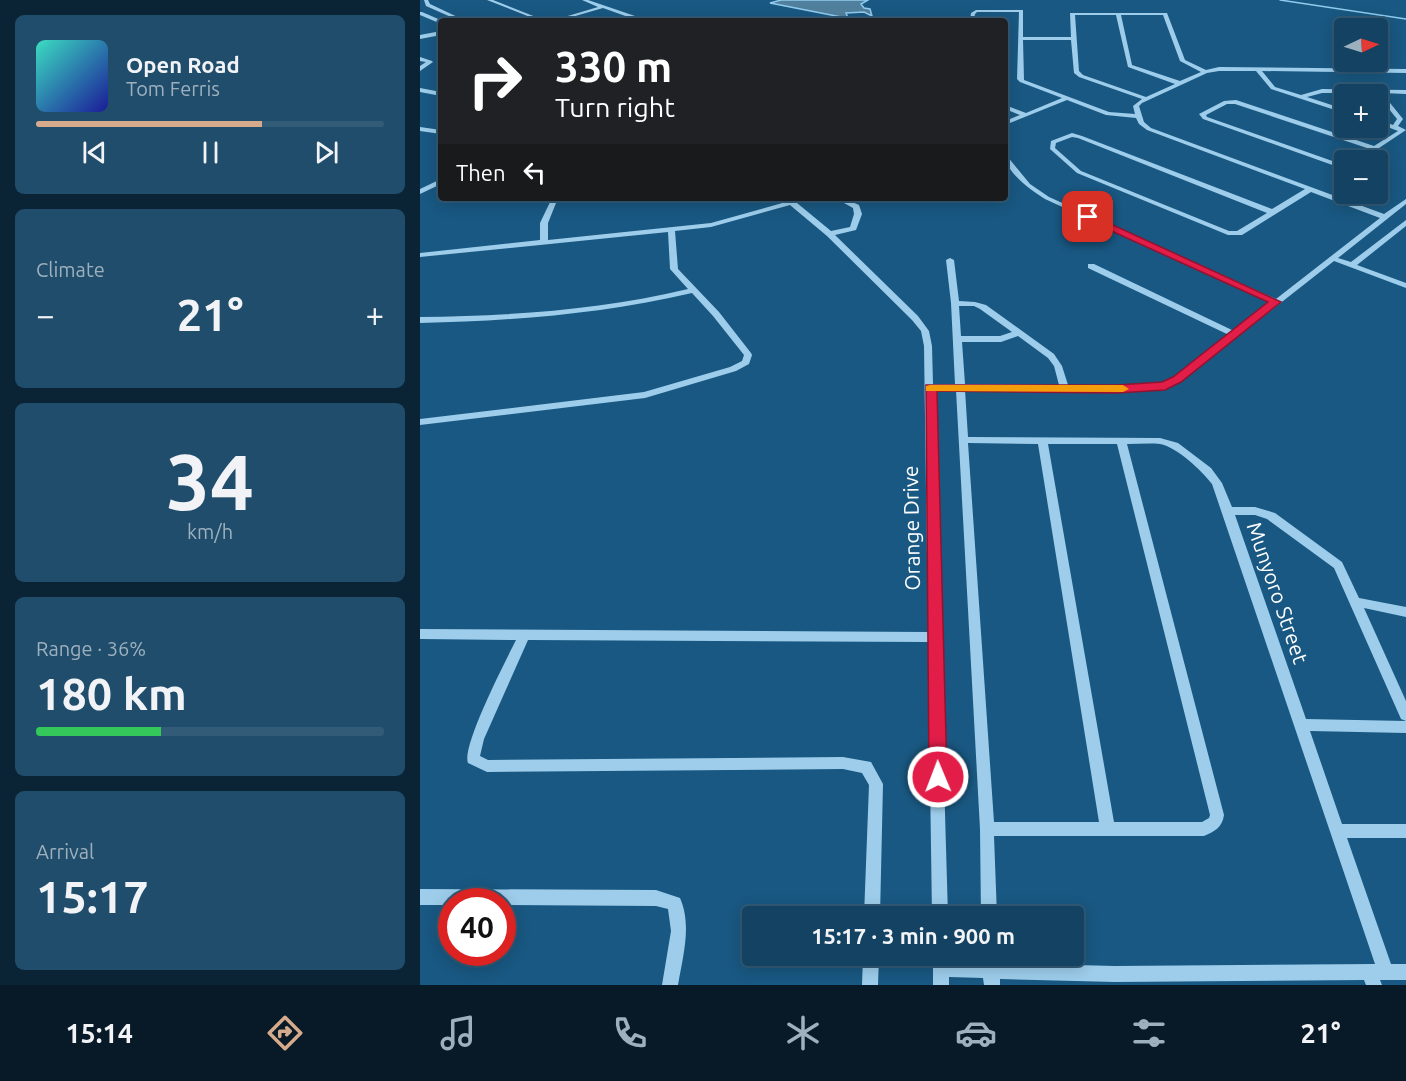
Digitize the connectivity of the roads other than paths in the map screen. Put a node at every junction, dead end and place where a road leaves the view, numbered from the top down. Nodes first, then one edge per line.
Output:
1 (426, 0) edge
2 (489, 0) edge
3 (584, 0) edge
4 (603, 7) junction
5 (421, 14) edge
6 (1118, 14) junction
7 (457, 18) edge
8 (536, 18) edge
9 (564, 18) edge
10 (628, 18) edge
11 (972, 18) edge
12 (438, 21) edge
13 (438, 34) edge
14 (420, 37) edge
15 (1021, 38) junction
16 (1073, 39) junction
17 (420, 59) edge
18 (420, 69) edge
19 (1257, 69) junction
20 (1406, 71) edge
21 (1205, 72) junction
22 (1179, 83) junction
23 (420, 90) edge
24 (1334, 91) edge
25 (1388, 92) edge
26 (1406, 92) edge
27 (438, 93) edge
28 (1301, 97) junction
29 (1065, 99) junction
30 (1147, 99) junction
31 (1388, 104) edge
32 (1008, 107) edge
33 (1334, 108) edge
34 (1027, 116) junction
35 (1138, 116) junction
36 (1008, 122) edge
37 (1388, 124) edge
38 (1395, 126) junction
39 (420, 129) edge
40 (1405, 131) edge
41 (438, 132) edge
42 (1374, 148) junction
43 (1371, 150) edge
44 (1008, 161) edge
45 (1334, 164) edge
46 (438, 183) edge
47 (1310, 189) junction
48 (420, 192) edge
49 (554, 201) edge
50 (785, 201) edge
51 (789, 201) edge
52 (844, 201) edge
53 (1406, 201) edge
54 (1272, 212) junction
55 (1385, 217) junction
56 (1406, 222) edge
57 (671, 228) junction
58 (830, 234) junction
59 (544, 242) junction
60 (420, 255) edge
61 (1332, 258) junction
62 (950, 260) dead end
63 (1352, 265) junction
64 (1091, 266) dead end
65 (1406, 286) edge
66 (694, 290) junction
67 (1276, 302) junction
68 (955, 303) junction
69 (420, 320) edge
70 (1018, 333) junction
71 (1235, 334) junction
72 (957, 339) junction
73 (930, 387) junction
74 (960, 387) junction
75 (1065, 389) junction
76 (420, 422) edge
77 (963, 440) junction
78 (1121, 441) junction
79 (1043, 442) junction
80 (1228, 511) junction
81 (1356, 602) junction
82 (1406, 612) edge
83 (420, 634) edge
84 (524, 635) junction
85 (936, 637) junction
86 (1406, 716) edge
87 (1302, 725) junction
88 (1406, 727) edge
89 (987, 829) junction
90 (1108, 830) junction
91 (1338, 831) junction
92 (1406, 831) edge
93 (420, 897) edge
94 (872, 906) edge
95 (940, 906) edge
96 (989, 906) edge
97 (871, 966) edge
98 (941, 970) edge
99 (991, 971) edge
100 (1406, 972) edge
101 (1376, 976) edge
102 (1260, 980) edge
103 (670, 985) edge
104 (870, 985) edge

1 - 7 street
2 - 8 street
3 - 4 street
4 - 9 street
4 - 10 street
5 - 12 street
6 - 16 street
6 - 21 street
6 - 22 street
11 - 15 street
13 - 14 street
15 - 16 street
15 - 29 street
16 - 30 street
17 - 18 street
19 - 20 street
19 - 21 street
19 - 28 street
21 - 22 street
22 - 30 street
23 - 27 street
24 - 28 street
25 - 26 street
28 - 33 street
29 - 34 street
29 - 35 street
30 - 35 street
31 - 38 street
32 - 34 street
34 - 36 street
35 - 47 street
37 - 38 street
38 - 40 street
39 - 41 street
40 - 42 street
42 - 43 street
42 - 45 street
44 - 67 street
46 - 48 street
47 - 54 street
47 - 55 street
49 - 59 street
50 - 57 street
51 - 58 street, Orange Drive
52 - 58 street
53 - 55 street
54 - 54 street
55 - 61 street
56 - 63 street
57 - 59 street
57 - 66 street
58 - 73 street, Orange Drive
59 - 60 street
61 - 63 street
61 - 67 street
62 - 68 street
63 - 65 street
64 - 71 street
66 - 69 street
66 - 76 street
67 - 71 street
68 - 70 street
68 - 72 street
70 - 72 street
70 - 75 street
71 - 75 street
72 - 74 street
73 - 74 street
73 - 85 street, Orange Drive
74 - 75 street
74 - 77 street
77 - 79 street, Munyoro Street
77 - 89 street
78 - 79 street, Munyoro Street
78 - 80 street, Munyoro Street
78 - 90 street
79 - 90 street
80 - 81 street
80 - 87 street, Munyoro Street
81 - 82 street
81 - 86 street
83 - 84 street
84 - 85 street
84 - 94 street
85 - 95 street, Orange Drive
87 - 88 street
87 - 91 street, Munyoro Street
89 - 90 street
89 - 96 street
91 - 92 street
91 - 101 street, Munyoro Street
93 - 103 street
97 - 104 street
98 - 99 street
99 - 102 street
100 - 101 street
101 - 102 street

